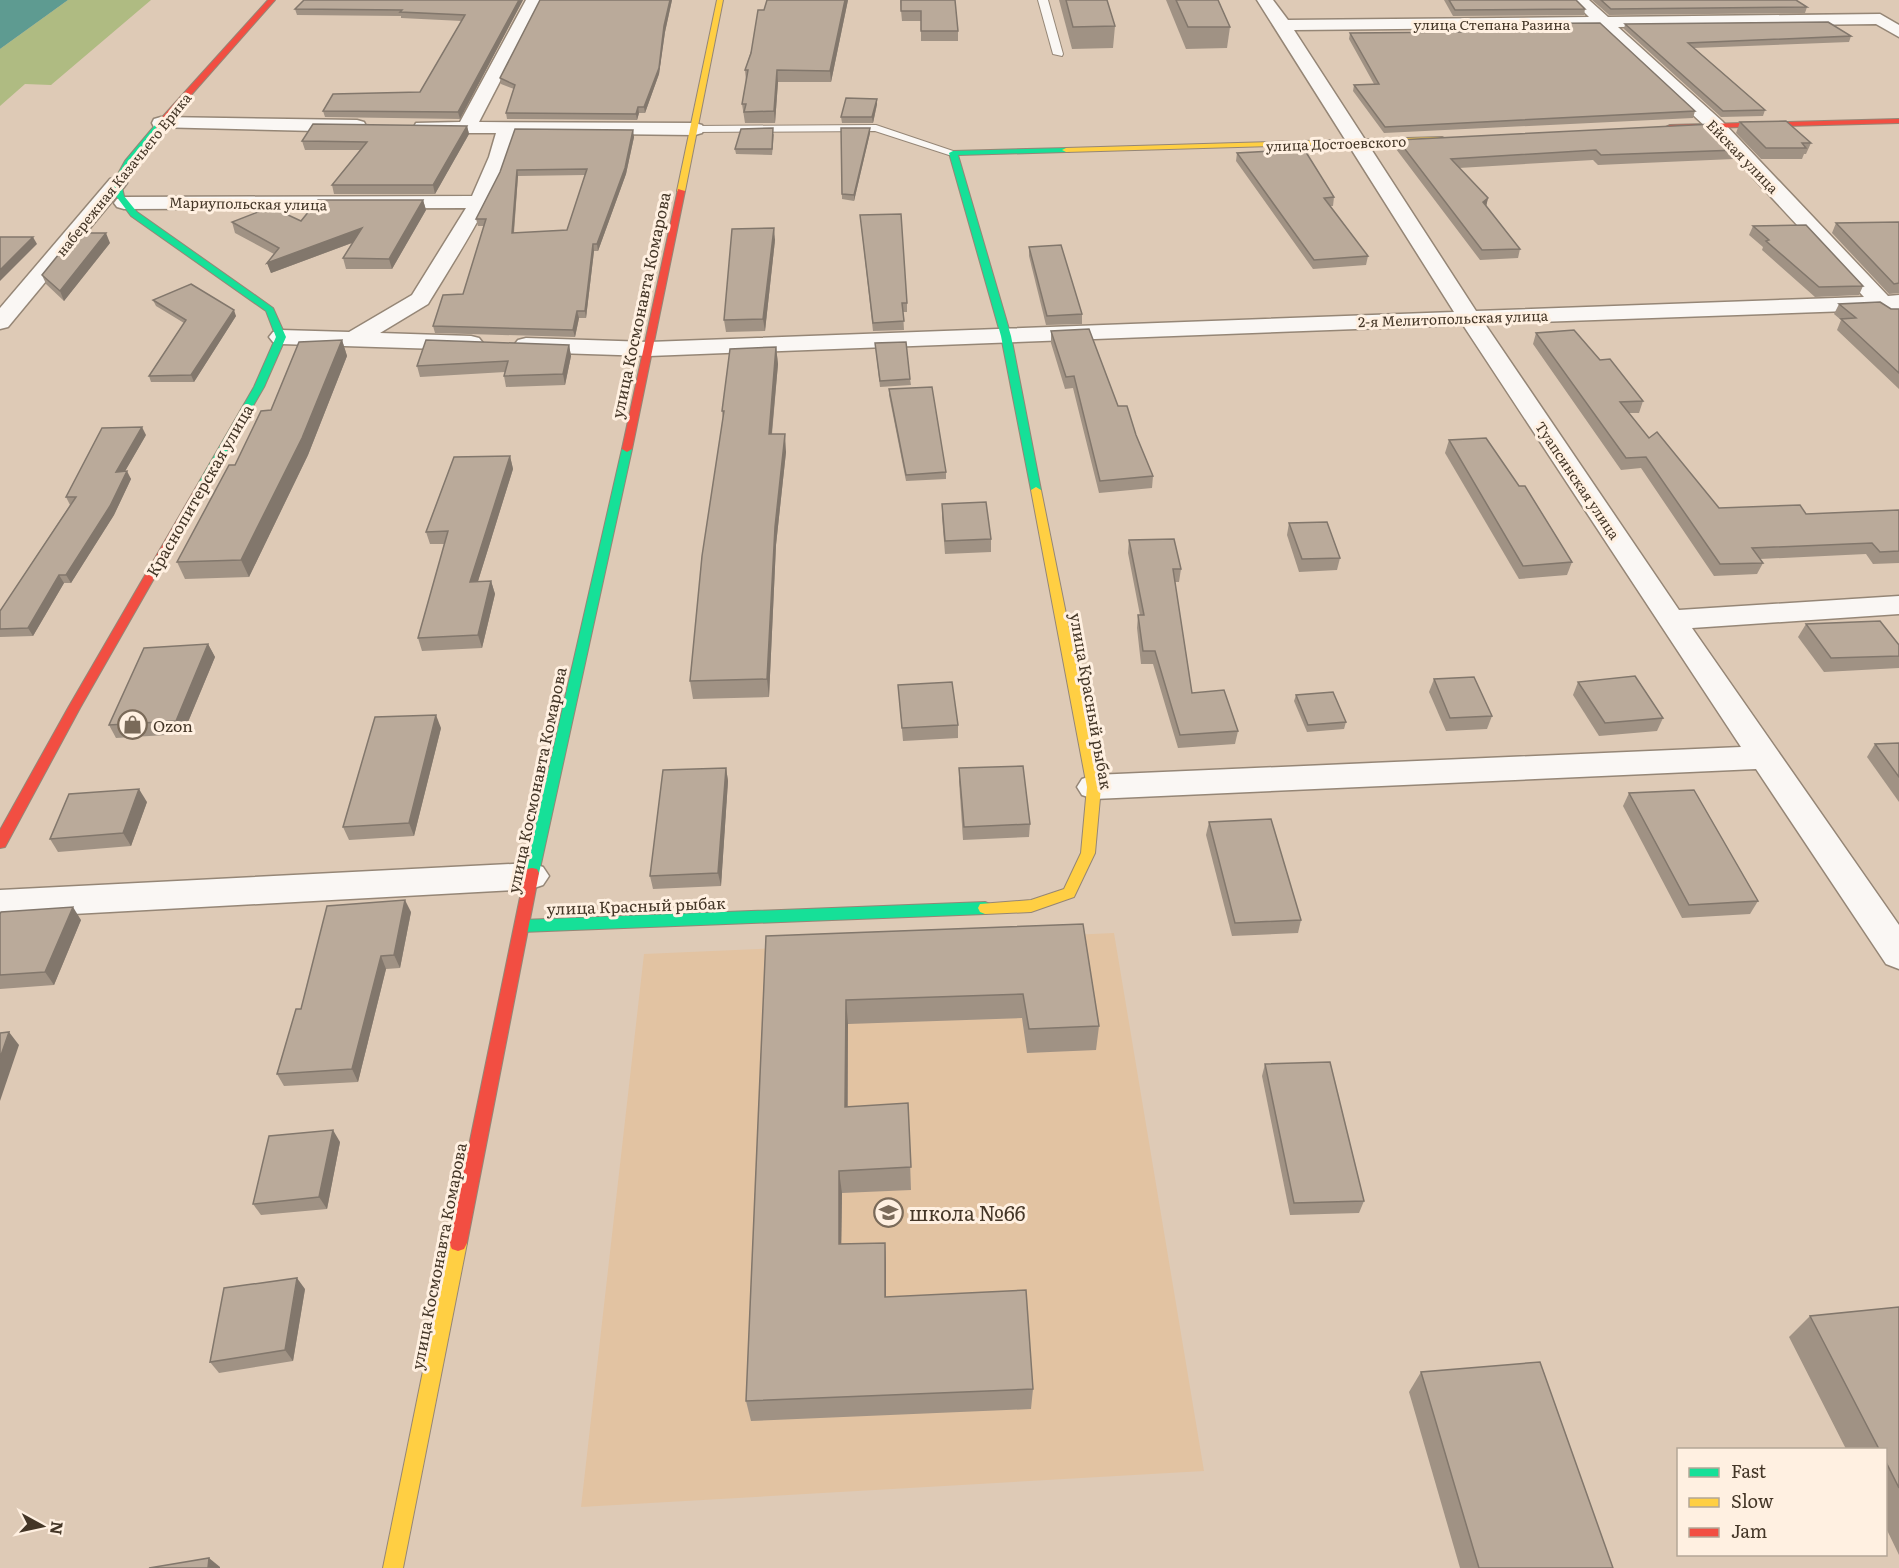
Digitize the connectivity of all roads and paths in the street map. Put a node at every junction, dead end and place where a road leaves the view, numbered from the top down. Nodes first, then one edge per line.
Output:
1 (272, 0) edge
2 (534, 0) edge
3 (720, 0) edge
4 (1043, 0) edge
5 (1265, 0) edge
6 (1580, 0) edge
7 (1606, 23) junction
8 (1283, 25) junction
9 (1899, 32) edge
10 (1058, 54) dead end
11 (1899, 121) edge
12 (161, 123) junction
13 (1715, 125) junction
14 (372, 127) edge
15 (407, 127) edge
16 (466, 128) junction
17 (1655, 128) edge
18 (507, 129) junction
19 (695, 129) junction
20 (1452, 138) edge
21 (1356, 143) junction
22 (953, 153) junction
23 (121, 193) junction
24 (480, 202) junction
25 (1890, 302) edge
26 (1469, 317) junction
27 (1899, 319) edge
28 (0, 322) edge
29 (1006, 336) junction
30 (281, 337) junction
31 (354, 339) junction
32 (649, 350) junction
33 (1899, 606) edge
34 (1671, 620) junction
35 (1765, 757) junction
36 (1094, 787) junction
37 (0, 843) edge
38 (531, 876) junction
39 (0, 904) edge
40 (522, 926) junction
41 (1899, 954) edge
42 (393, 1568) edge

1 - 12 main road, набережная Казачьего Ерика
2 - 16 street
3 - 19 main road, улица Космонавта Комарова
4 - 10 lane
5 - 8 street, Туапсинская улица
6 - 7 street, Ейская улица
7 - 8 street, улица Степана Разина
7 - 9 street, улица Степана Разина
7 - 13 street, Ейская улица
8 - 21 street, Туапсинская улица
11 - 13 main road
12 - 14 street
12 - 23 main road, набережная Казачьего Ерика
13 - 17 main road
13 - 25 street, Ейская улица
15 - 16 street
16 - 18 street
18 - 19 street
18 - 24 street
19 - 22 lane
19 - 32 main road, улица Космонавта Комарова
20 - 21 main road, улица Достоевского
21 - 22 main road, улица Достоевского
21 - 26 street, Туапсинская улица
22 - 29 main road, улица Красный рыбак
23 - 24 street, Мариупольская улица
23 - 28 street, набережная Казачьего Ерика
23 - 30 main road
24 - 31 street
25 - 26 street, 2-я Мелитопольская улица
25 - 27 street, Ейская улица
26 - 29 street, 2-я Мелитопольская улица
26 - 34 street, Туапсинская улица
29 - 32 street, 2-я Мелитопольская улица
29 - 36 main road, улица Красный рыбак
30 - 31 street, 2-я Мелитопольская улица
30 - 37 main road, Краснопитерская улица
31 - 32 street, 2-я Мелитопольская улица
32 - 38 main road, улица Космонавта Комарова
33 - 34 street
34 - 35 street, Туапсинская улица
35 - 36 street
35 - 41 street, Туапсинская улица
36 - 40 main road, улица Красный рыбак
38 - 39 street
38 - 40 main road, улица Космонавта Комарова
40 - 42 main road, улица Космонавта Комарова

